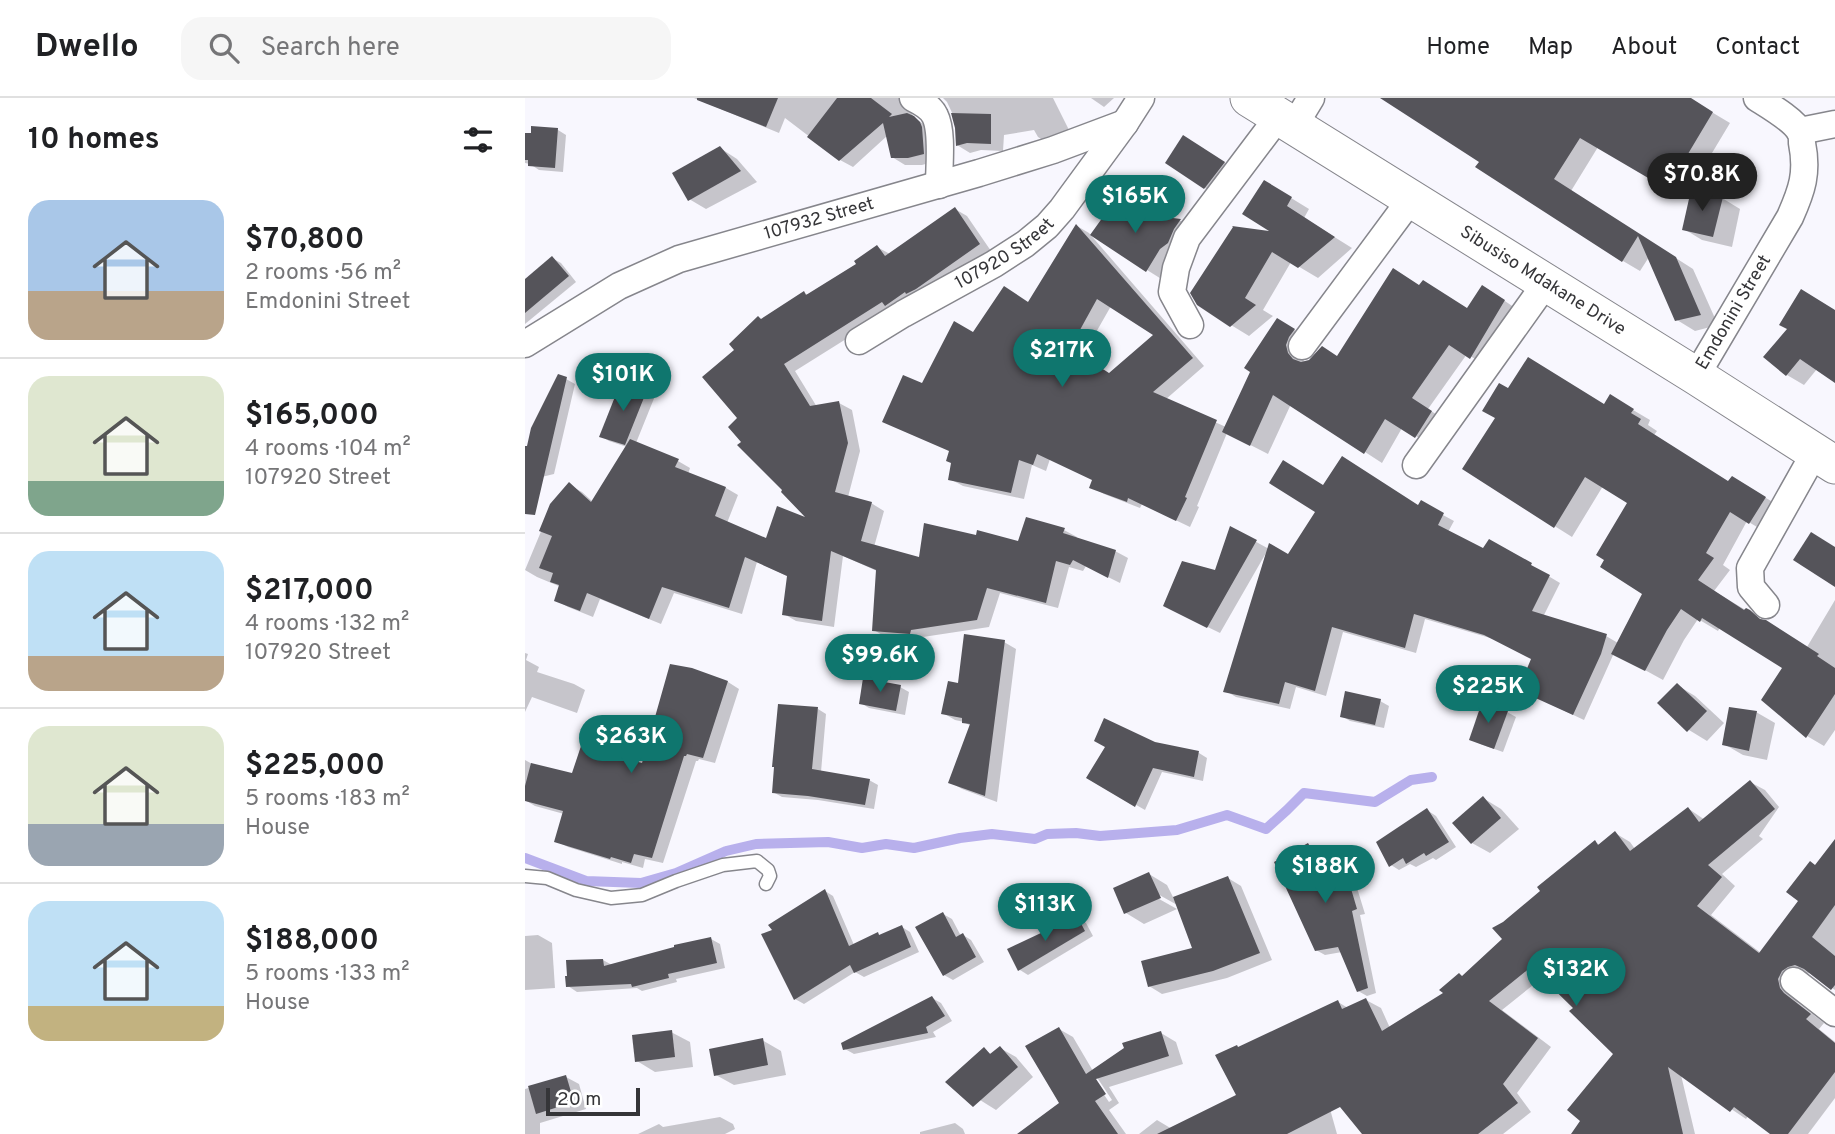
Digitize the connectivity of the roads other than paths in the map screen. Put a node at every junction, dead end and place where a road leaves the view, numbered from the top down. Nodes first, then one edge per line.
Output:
1 (913, 98) edge
2 (1141, 98) edge
3 (1757, 98) edge
4 (1283, 109) edge
5 (1125, 123) junction
6 (1835, 124) edge
7 (1800, 131) junction
8 (939, 185) junction
9 (1411, 199) junction
10 (1546, 283) junction
11 (1190, 325) dead end
12 (859, 341) dead end
13 (525, 344) edge
14 (1302, 346) dead end
15 (1696, 376) junction
16 (1825, 458) edge
17 (1416, 465) dead end
18 (1766, 605) dead end
19 (525, 876) edge
20 (766, 884) dead end
21 (1794, 981) dead end
22 (1835, 1013) edge

1 - 8 street
2 - 5 street, 107920 Street
3 - 7 street
4 - 9 street, Sibusiso Mdakane Drive
4 - 11 street
5 - 8 street, 107932 Street
5 - 12 street, 107920 Street
6 - 7 street
7 - 15 street, Emdonini Street
8 - 13 street, 107932 Street
9 - 10 street, Sibusiso Mdakane Drive
9 - 14 street
10 - 15 street, Sibusiso Mdakane Drive
10 - 17 street
15 - 16 street, Sibusiso Mdakane Drive
16 - 18 street
19 - 20 lane
21 - 22 street

